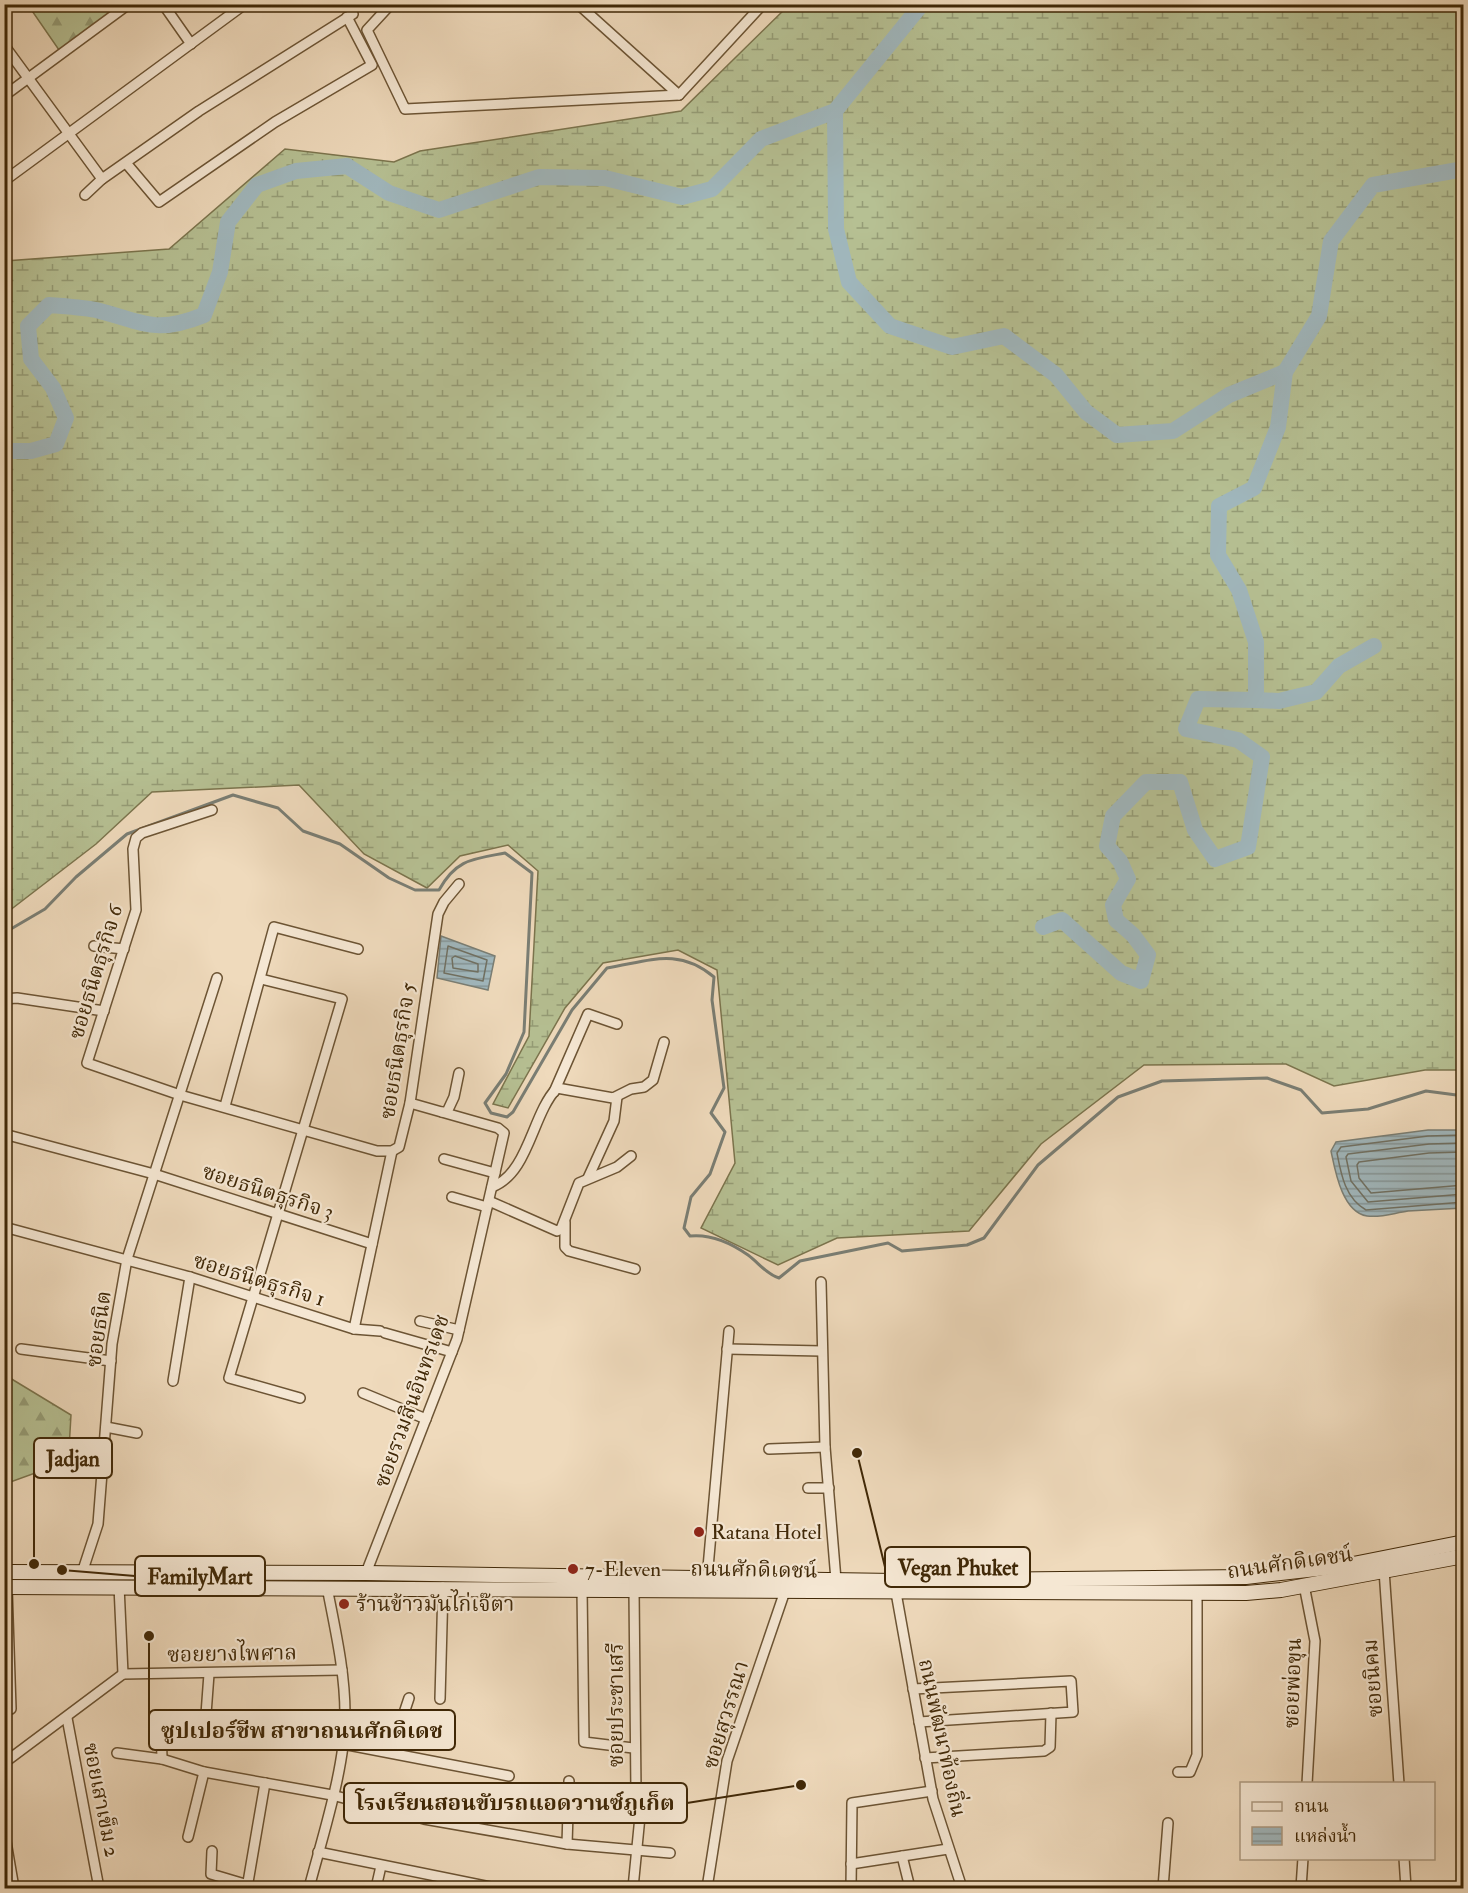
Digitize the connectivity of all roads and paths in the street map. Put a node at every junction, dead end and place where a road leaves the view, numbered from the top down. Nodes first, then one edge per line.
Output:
1 (13, 4) edge
2 (129, 4) edge
3 (163, 4) edge
4 (245, 4) edge
5 (347, 4) edge
6 (391, 4) edge
7 (578, 4) edge
8 (763, 4) edge
9 (4, 11) edge
10 (347, 17) junction
11 (191, 44) junction
12 (4, 45) edge
13 (29, 78) junction
14 (679, 95) junction
15 (4, 96) edge
16 (69, 133) junction
17 (126, 163) junction
18 (102, 179) junction
19 (4, 181) edge
20 (85, 195) dead end
21 (212, 810) dead end
22 (459, 885) dead end
23 (93, 946) dead end
24 (124, 949) junction
25 (358, 949) dead end
26 (217, 978) dead end
27 (261, 979) junction
28 (4, 999) edge
29 (104, 1011) junction
30 (617, 1024) dead end
31 (664, 1042) dead end
32 (459, 1073) dead end
33 (554, 1092) junction
34 (180, 1095) junction
35 (617, 1097) junction
36 (410, 1103) junction
37 (225, 1106) junction
38 (442, 1112) junction
39 (303, 1129) junction
40 (4, 1134) edge
41 (392, 1151) junction
42 (631, 1156) dead end
43 (444, 1160) dead end
44 (495, 1173) junction
45 (154, 1174) junction
46 (588, 1178) junction
47 (492, 1187) junction
48 (452, 1197) dead end
49 (488, 1204) junction
50 (277, 1214) junction
51 (565, 1219) junction
52 (4, 1227) edge
53 (372, 1244) junction
54 (127, 1259) junction
55 (635, 1269) dead end
56 (190, 1277) junction
57 (821, 1282) dead end
58 (252, 1298) junction
59 (420, 1321) dead end
60 (354, 1329) junction
61 (459, 1330) junction
62 (729, 1331) dead end
63 (21, 1349) dead end
64 (727, 1349) junction
65 (822, 1351) junction
66 (452, 1352) junction
67 (111, 1361) junction
68 (173, 1381) dead end
69 (363, 1393) dead end
70 (300, 1398) dead end
71 (426, 1419) junction
72 (106, 1427) junction
73 (137, 1432) dead end
74 (825, 1447) junction
75 (769, 1449) dead end
76 (808, 1488) dead end
77 (829, 1488) junction
78 (1464, 1542) edge
79 (1464, 1556) edge
80 (1384, 1570) junction
81 (4, 1572) edge
82 (82, 1573) junction
83 (366, 1573) junction
84 (707, 1580) junction
85 (836, 1580) junction
86 (750, 1585) junction
87 (1304, 1585) junction
88 (119, 1586) junction
89 (6, 1587) edge
90 (327, 1587) junction
91 (443, 1587) junction
92 (895, 1587) junction
93 (582, 1589) junction
94 (634, 1590) junction
95 (785, 1591) junction
96 (1197, 1593) junction
97 (342, 1670) junction
98 (123, 1674) junction
99 (209, 1674) junction
100 (913, 1689) junction
101 (409, 1698) dead end
102 (440, 1699) dead end
103 (11, 1709) dead end
104 (1051, 1713) junction
105 (345, 1715) junction
106 (67, 1718) junction
107 (919, 1722) junction
108 (161, 1723) dead end
109 (204, 1741) dead end
110 (343, 1744) junction
111 (633, 1748) junction
112 (117, 1753) dead end
113 (925, 1758) junction
114 (162, 1759) junction
115 (4, 1763) edge
116 (204, 1772) junction
117 (1178, 1772) dead end
118 (509, 1776) dead end
119 (569, 1780) dead end
120 (1307, 1782) edge
121 (1399, 1782) edge
122 (265, 1783) junction
123 (932, 1791) junction
124 (332, 1795) junction
125 (1168, 1823) dead end
126 (4, 1830) edge
127 (188, 1837) dead end
128 (567, 1844) junction
129 (948, 1849) junction
130 (212, 1851) dead end
131 (636, 1851) junction
132 (318, 1852) junction
133 (670, 1853) dead end
134 (902, 1857) junction
135 (1303, 1860) edge
136 (1404, 1860) edge
137 (851, 1864) junction
138 (381, 1866) junction
139 (247, 1887) edge
140 (15, 1888) edge
141 (99, 1888) edge
142 (309, 1888) edge
143 (376, 1888) edge
144 (490, 1888) edge
145 (633, 1888) edge
146 (706, 1888) edge
147 (851, 1888) edge
148 (910, 1888) edge
149 (962, 1888) edge
150 (1163, 1888) edge
151 (1301, 1888) edge
152 (1406, 1888) edge

1 - 9 street
2 - 13 street
3 - 11 street
4 - 11 street
5 - 10 street
6 - 14 street
7 - 14 street
8 - 14 street
10 - 17 street
10 - 17 street
11 - 16 street
12 - 13 street
13 - 15 street
13 - 16 street
16 - 18 street
16 - 19 street
17 - 18 street
18 - 20 street
21 - 24 street, ซอยธนิตธุรกิจ 6
22 - 36 street, ซอยธนิตธุรกิจ 5
23 - 24 street
24 - 29 street, ซอยธนิตธุรกิจ 6
25 - 27 street
26 - 34 street, ซอยธนิต
27 - 37 street
27 - 39 street
28 - 29 street
29 - 34 street, ซอยธนิตธุรกิจ 6
30 - 33 street
31 - 35 street
32 - 38 street
33 - 35 street
33 - 47 street
34 - 37 street, ซอยธนิตธุรกิจ 5
34 - 45 street, ซอยธนิต
35 - 46 street
36 - 38 street
36 - 41 street, ซอยธนิตธุรกิจ 5
37 - 39 street, ซอยธนิตธุรกิจ 5
38 - 44 street, ซอยรวมสินอินทรเดช
39 - 41 street, ซอยธนิตธุรกิจ 5
39 - 50 street
40 - 45 street, ซอยธนิตธุรกิจ 3
41 - 53 street
42 - 46 street
43 - 44 street
44 - 47 street, ซอยรวมสินอินทรเดช
45 - 50 street, ซอยธนิตธุรกิจ 3
45 - 54 street, ซอยธนิต
46 - 51 street
47 - 49 street, ซอยรวมสินอินทรเดช
48 - 49 street
49 - 51 street
49 - 61 street, ซอยรวมสินอินทรเดช
50 - 53 street, ซอยธนิตธุรกิจ 3
50 - 58 street
51 - 55 street
52 - 54 street, ซอยธนิตธุรกิจ 1
53 - 60 street
54 - 56 street, ซอยธนิตธุรกิจ 1
54 - 67 street, ซอยธนิต
56 - 58 street, ซอยธนิตธุรกิจ 1
56 - 68 street
57 - 65 street
58 - 60 street, ซอยธนิตธุรกิจ 1
58 - 70 street
59 - 61 street
60 - 66 street, ซอยธนิตธุรกิจ 1
61 - 66 street, ซอยรวมสินอินทรเดช
62 - 64 street
63 - 67 street
64 - 65 street
64 - 84 street
65 - 74 street
66 - 71 street, ซอยรวมสินอินทรเดช
67 - 72 street, ซอยธนิต
69 - 71 street
71 - 83 street, ซอยรวมสินอินทรเดช
72 - 73 street
72 - 82 street, ซอยธนิต
74 - 75 street
74 - 77 street
76 - 77 street
77 - 85 street
78 - 92 main road, ถนนศักดิเดชน์
79 - 80 main road, ถนนศักดิเดชน์
80 - 87 main road, ถนนศักดิเดชน์
80 - 121 street, ซอยนิคม
81 - 82 main road, ถนนศักดิเดชน์
82 - 83 main road, ถนนศักดิเดชน์
83 - 84 main road, ถนนศักดิเดชน์
84 - 86 main road, ถนนศักดิเดชน์
85 - 86 main road, ถนนศักดิเดชน์
85 - 92 main road, ถนนศักดิเดชน์
86 - 94 main road, ถนนศักดิเดชน์
86 - 95 main road, ถนนศักดิเดชน์
87 - 96 main road, ถนนศักดิเดชน์
87 - 120 street, ซอยพ่อขุน
88 - 89 main road, ถนนศักดิเดชน์
88 - 90 main road, ถนนศักดิเดชน์
88 - 98 street
89 - 103 street
90 - 91 main road, ถนนศักดิเดชน์
90 - 97 street
91 - 93 main road, ถนนศักดิเดชน์
91 - 102 street
92 - 95 main road, ถนนศักดิเดชน์
92 - 96 main road, ถนนศักดิเดชน์
92 - 100 street, ถนนพัฒนาท้องถิ่น
93 - 94 main road, ถนนศักดิเดชน์
93 - 111 street
94 - 111 street, ซอยประชาเสรี
95 - 146 street, ซอยสุวรรณา
96 - 117 street
97 - 99 street, ซอยยางไพศาล
97 - 105 street
98 - 99 street, ซอยยางไพศาล
98 - 106 street
99 - 109 street
100 - 104 street
100 - 107 street, ถนนพัฒนาท้องถิ่น
101 - 105 street
104 - 107 street
104 - 113 street
105 - 110 street
106 - 115 street
106 - 141 street, ซอยเสาเข็ม 2
107 - 113 street, ถนนพัฒนาท้องถิ่น
108 - 114 street
110 - 118 street
110 - 124 street
111 - 131 street, ซอยประชาเสรี
112 - 114 street
113 - 123 street, ถนนพัฒนาท้องถิ่น
114 - 116 street
116 - 122 street
116 - 127 street
119 - 128 street
122 - 124 street
122 - 139 street
123 - 129 street, ถนนพัฒนาท้องถิ่น
123 - 137 street
124 - 128 street
124 - 132 street
125 - 150 street
126 - 140 street
128 - 131 street
129 - 134 street
129 - 149 street, ถนนพัฒนาท้องถิ่น
130 - 139 street
131 - 133 street
131 - 145 street, ซอยประชาเสรี
132 - 138 street
132 - 142 street
134 - 137 street
134 - 148 street
135 - 151 street
136 - 152 street
137 - 147 street
138 - 143 street
138 - 144 street

